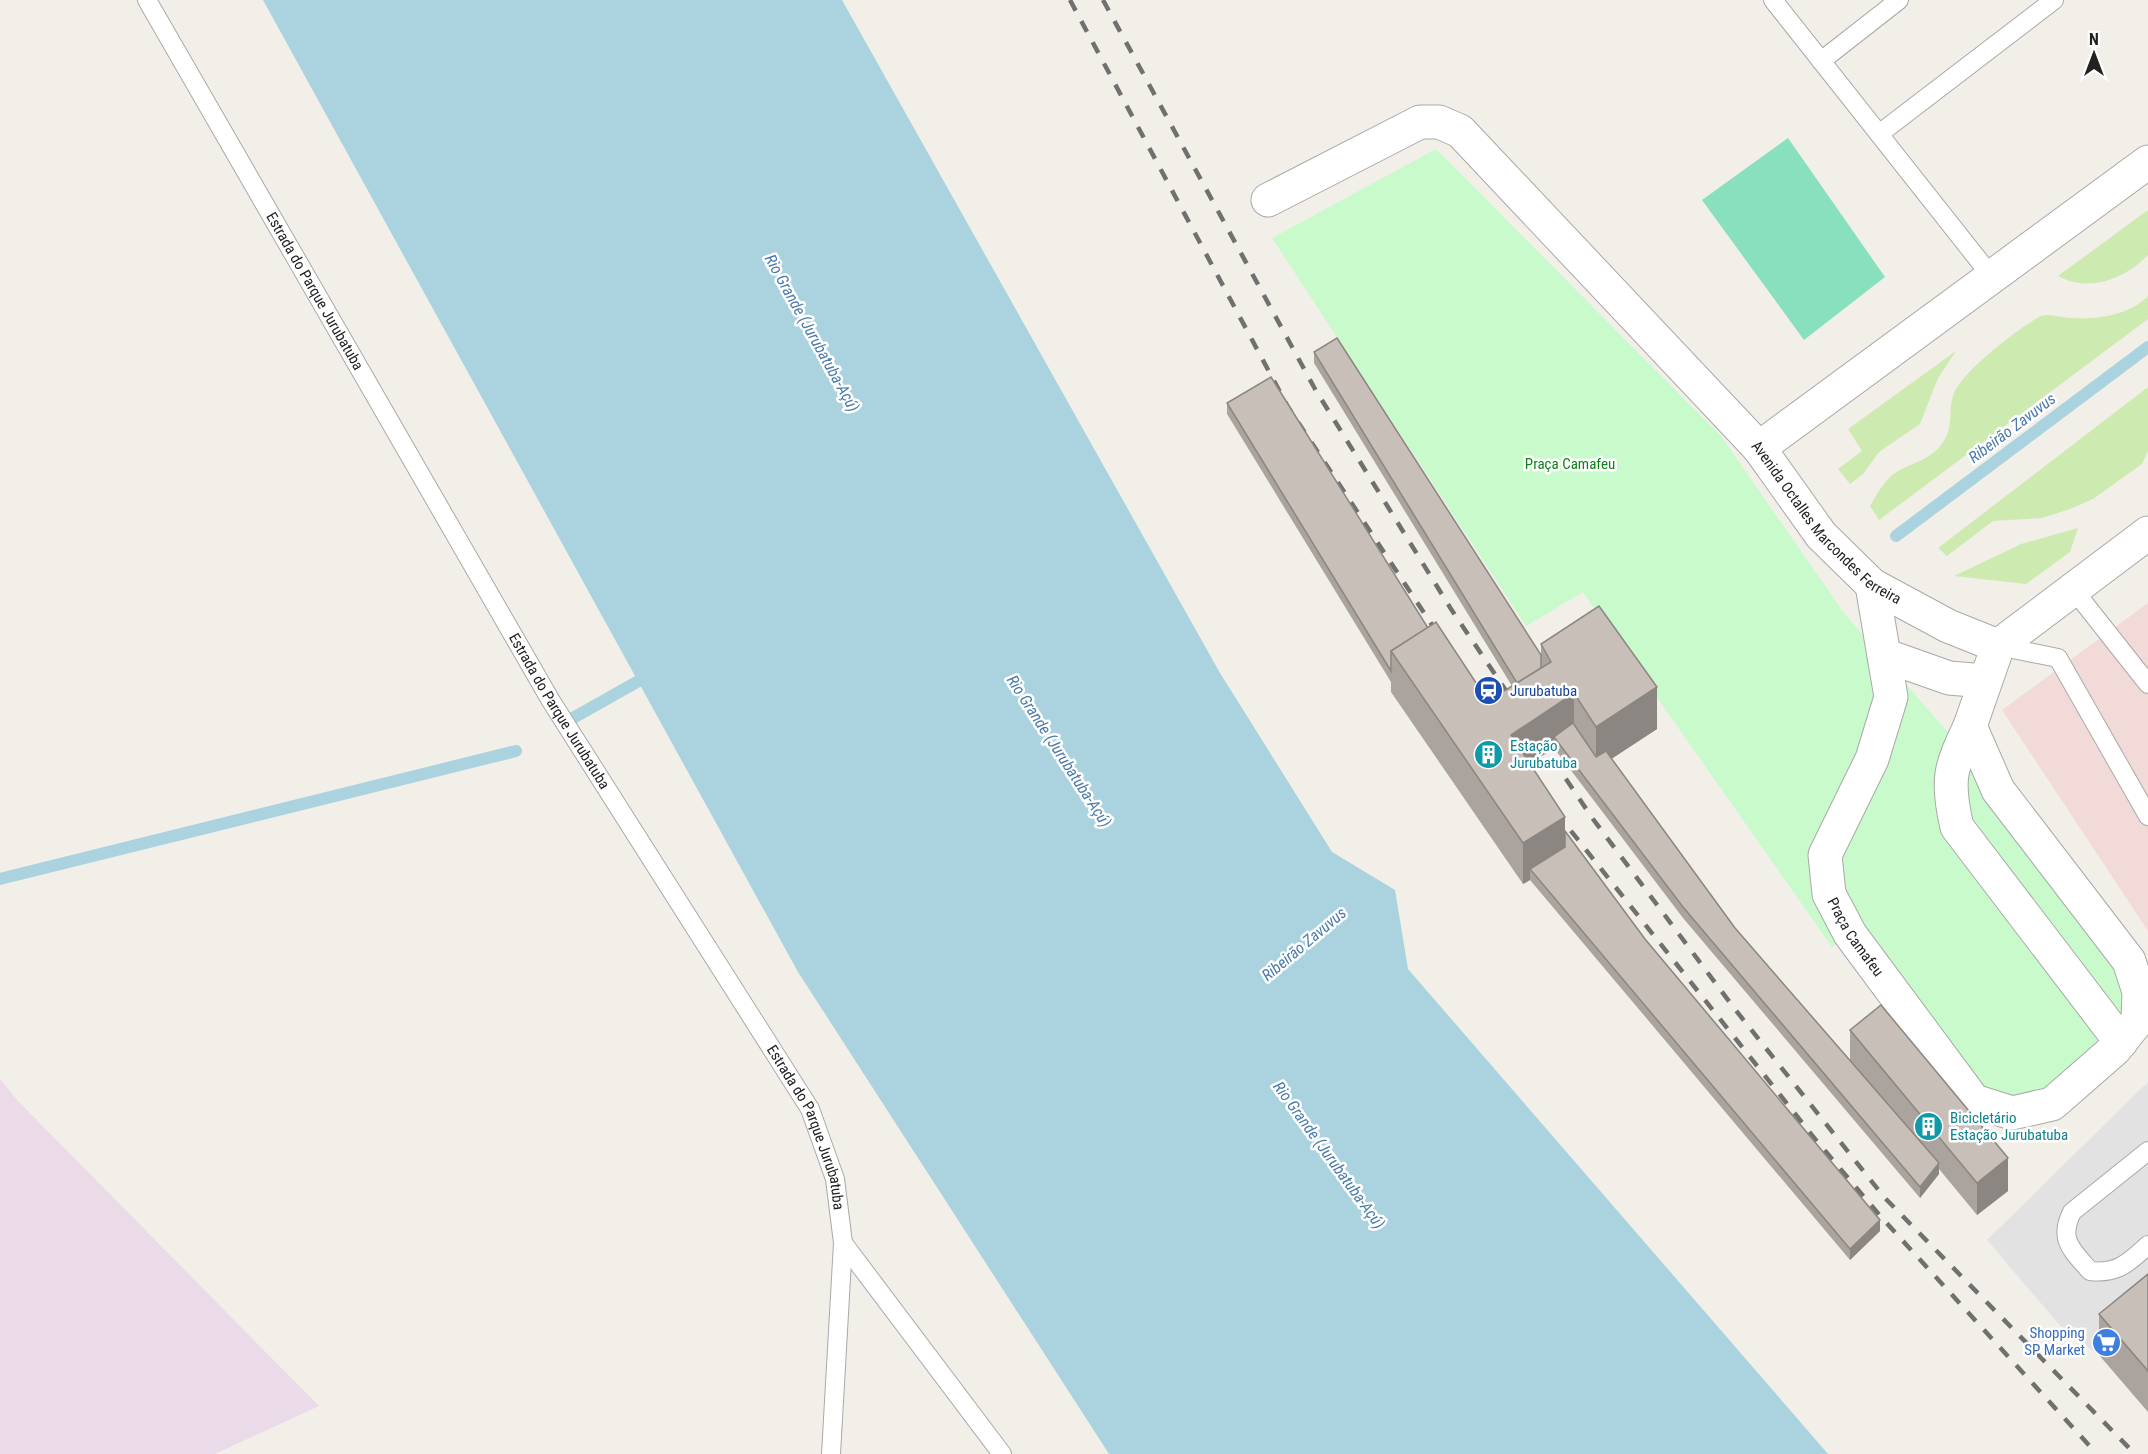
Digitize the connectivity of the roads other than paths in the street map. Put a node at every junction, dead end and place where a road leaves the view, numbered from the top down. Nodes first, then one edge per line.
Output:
1 (147, 0) edge
2 (1773, 0) edge
3 (1899, 0) edge
4 (2054, 0) edge
5 (1821, 61) junction
6 (1879, 134) junction
7 (2148, 162) edge
8 (1268, 200) dead end
9 (1992, 277) junction
10 (1759, 448) junction
11 (2148, 533) edge
12 (1872, 585) junction
13 (2073, 589) junction
14 (1998, 646) junction
15 (1884, 654) junction
16 (1985, 681) junction
17 (2148, 684) edge
18 (1970, 726) junction
19 (2148, 816) edge
20 (2121, 1042) junction
21 (2148, 1151) edge
22 (843, 1243) junction
23 (2148, 1245) edge
24 (831, 1454) edge
25 (1002, 1454) edge

1 - 22 lane, Estrada do Parque Jurubatuba
2 - 5 lane
3 - 5 lane
4 - 6 lane
5 - 6 lane
6 - 9 lane
7 - 9 street, Avenida Octalles Marcondes Ferreira
8 - 10 street
9 - 10 street, Avenida Octalles Marcondes Ferreira
10 - 12 street, Avenida Octalles Marcondes Ferreira
11 - 13 street
12 - 14 street, Avenida Octalles Marcondes Ferreira
12 - 15 street, Praça Camafeu
13 - 14 street
13 - 17 lane
14 - 16 street
14 - 19 lane
15 - 16 street
15 - 20 street, Praça Camafeu
16 - 18 street
18 - 20 street, Praça Camafeu
18 - 20 street
21 - 23 lane
22 - 24 lane, Estrada do Parque Jurubatuba
22 - 25 lane

